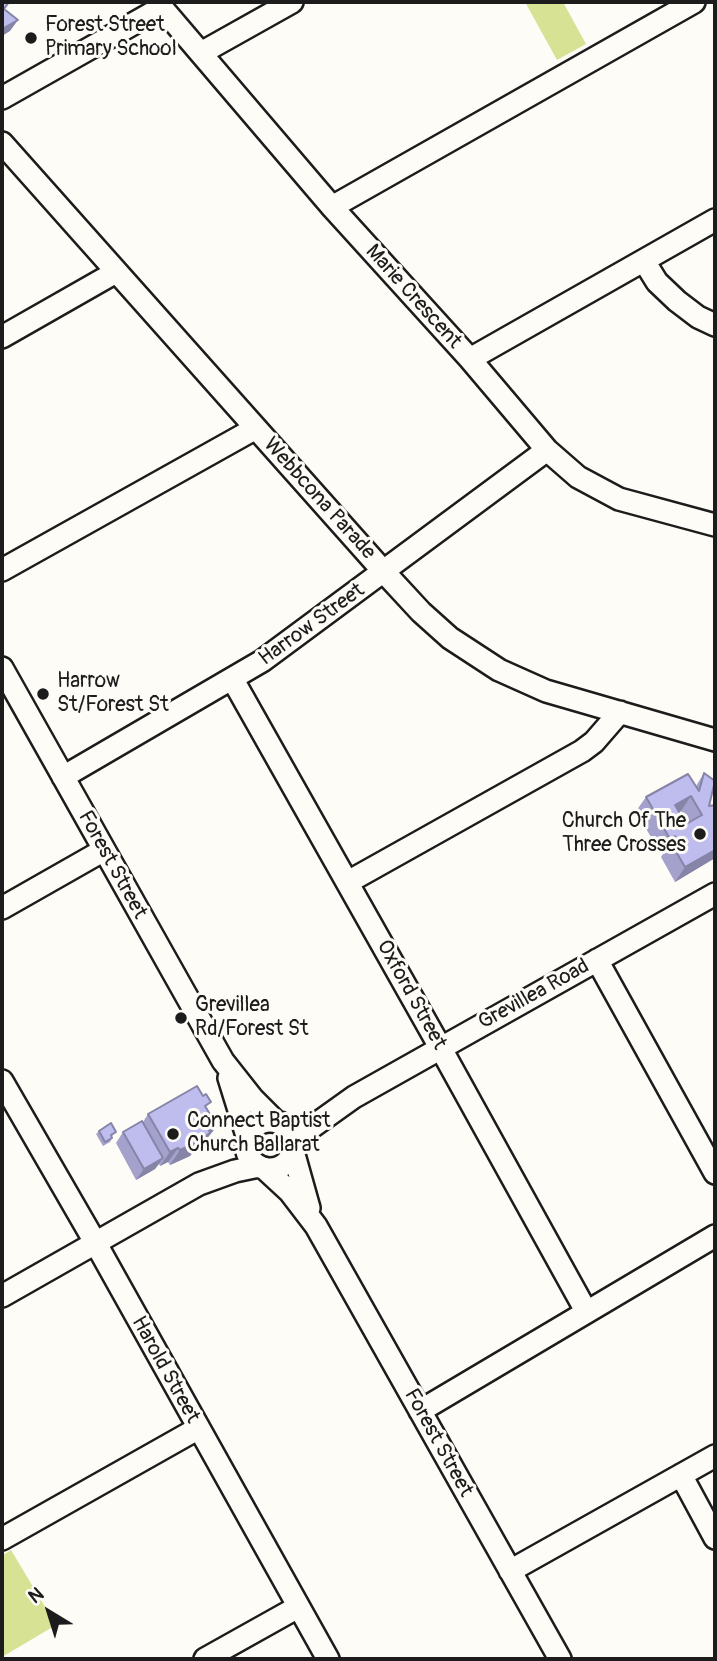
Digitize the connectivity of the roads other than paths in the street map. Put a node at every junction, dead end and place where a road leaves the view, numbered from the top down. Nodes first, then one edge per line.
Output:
1 (292, 2) edge
2 (694, 2) edge
3 (159, 5) edge
4 (201, 53) junction
5 (2, 98) edge
6 (2, 143) edge
7 (332, 206) junction
8 (715, 220) edge
9 (644, 261) junction
10 (116, 272) junction
11 (715, 325) edge
12 (2, 337) edge
13 (470, 359) junction
14 (256, 428) junction
15 (547, 450) junction
16 (715, 526) edge
17 (2, 570) edge
18 (384, 572) junction
19 (2, 668) edge
20 (233, 680) junction
21 (620, 712) junction
22 (715, 740) edge
23 (63, 777) junction
24 (104, 850) junction
25 (348, 882) junction
26 (715, 894) edge
27 (2, 908) edge
28 (597, 960) junction
29 (440, 1047) junction
30 (223, 1061) junction
31 (2, 1081) edge
32 (354, 1097) junction
33 (278, 1122) junction
34 (247, 1139) junction
35 (294, 1149) junction
36 (262, 1167) junction
37 (715, 1173) edge
38 (199, 1184) junction
39 (316, 1226) junction
40 (715, 1236) edge
41 (95, 1242) junction
42 (2, 1296) edge
43 (586, 1311) junction
44 (420, 1411) junction
45 (197, 1429) junction
46 (715, 1456) edge
47 (681, 1475) junction
48 (715, 1538) edge
49 (2, 1539) edge
50 (510, 1571) junction
51 (298, 1606) junction
52 (205, 1659) edge
53 (328, 1659) edge
54 (560, 1659) edge

1 - 4 street
2 - 7 street
3 - 4 street, Marie Crescent
3 - 5 street
4 - 7 street, Marie Crescent
6 - 10 street, Webbcona Parade
7 - 13 street, Marie Crescent
8 - 9 street
9 - 11 street
9 - 13 street
10 - 12 street
10 - 14 street, Webbcona Parade
13 - 15 street, Marie Crescent
14 - 17 street
14 - 18 street, Webbcona Parade
15 - 16 street, Marie Crescent
15 - 18 street, Harrow Street
18 - 20 street, Harrow Street
18 - 21 street, Webbcona Parade
19 - 23 street, Forest Street
20 - 23 street, Harrow Street
20 - 25 street, Oxford Street
21 - 22 street, Webbcona Parade
21 - 25 street
23 - 24 street, Forest Street
24 - 27 street
24 - 30 street, Forest Street
25 - 29 street, Oxford Street
26 - 28 street, Grevillea Road
28 - 29 street, Grevillea Road
28 - 37 street
29 - 32 street, Grevillea Road
29 - 43 street, Oxford Street
30 - 33 street
30 - 34 street
31 - 41 street, Harold Street
32 - 33 street, Grevillea Road
32 - 35 street, Grevillea Road
33 - 34 street, Grevillea Road
33 - 35 street
34 - 36 street
34 - 38 street, Grevillea Road
35 - 36 street, Grevillea Road
35 - 39 street, Forest Street
36 - 38 street, Grevillea Road
36 - 39 street, Forest Street
38 - 41 street, Grevillea Road
39 - 44 street, Forest Street
40 - 43 street
41 - 42 street, Grevillea Road
41 - 45 street, Harold Street
43 - 44 street
44 - 50 street, Forest Street
45 - 49 street
45 - 51 street, Harold Street
46 - 47 street
47 - 48 street
47 - 50 street
50 - 54 street, Forest Street
51 - 52 street
51 - 53 street, Harold Street

